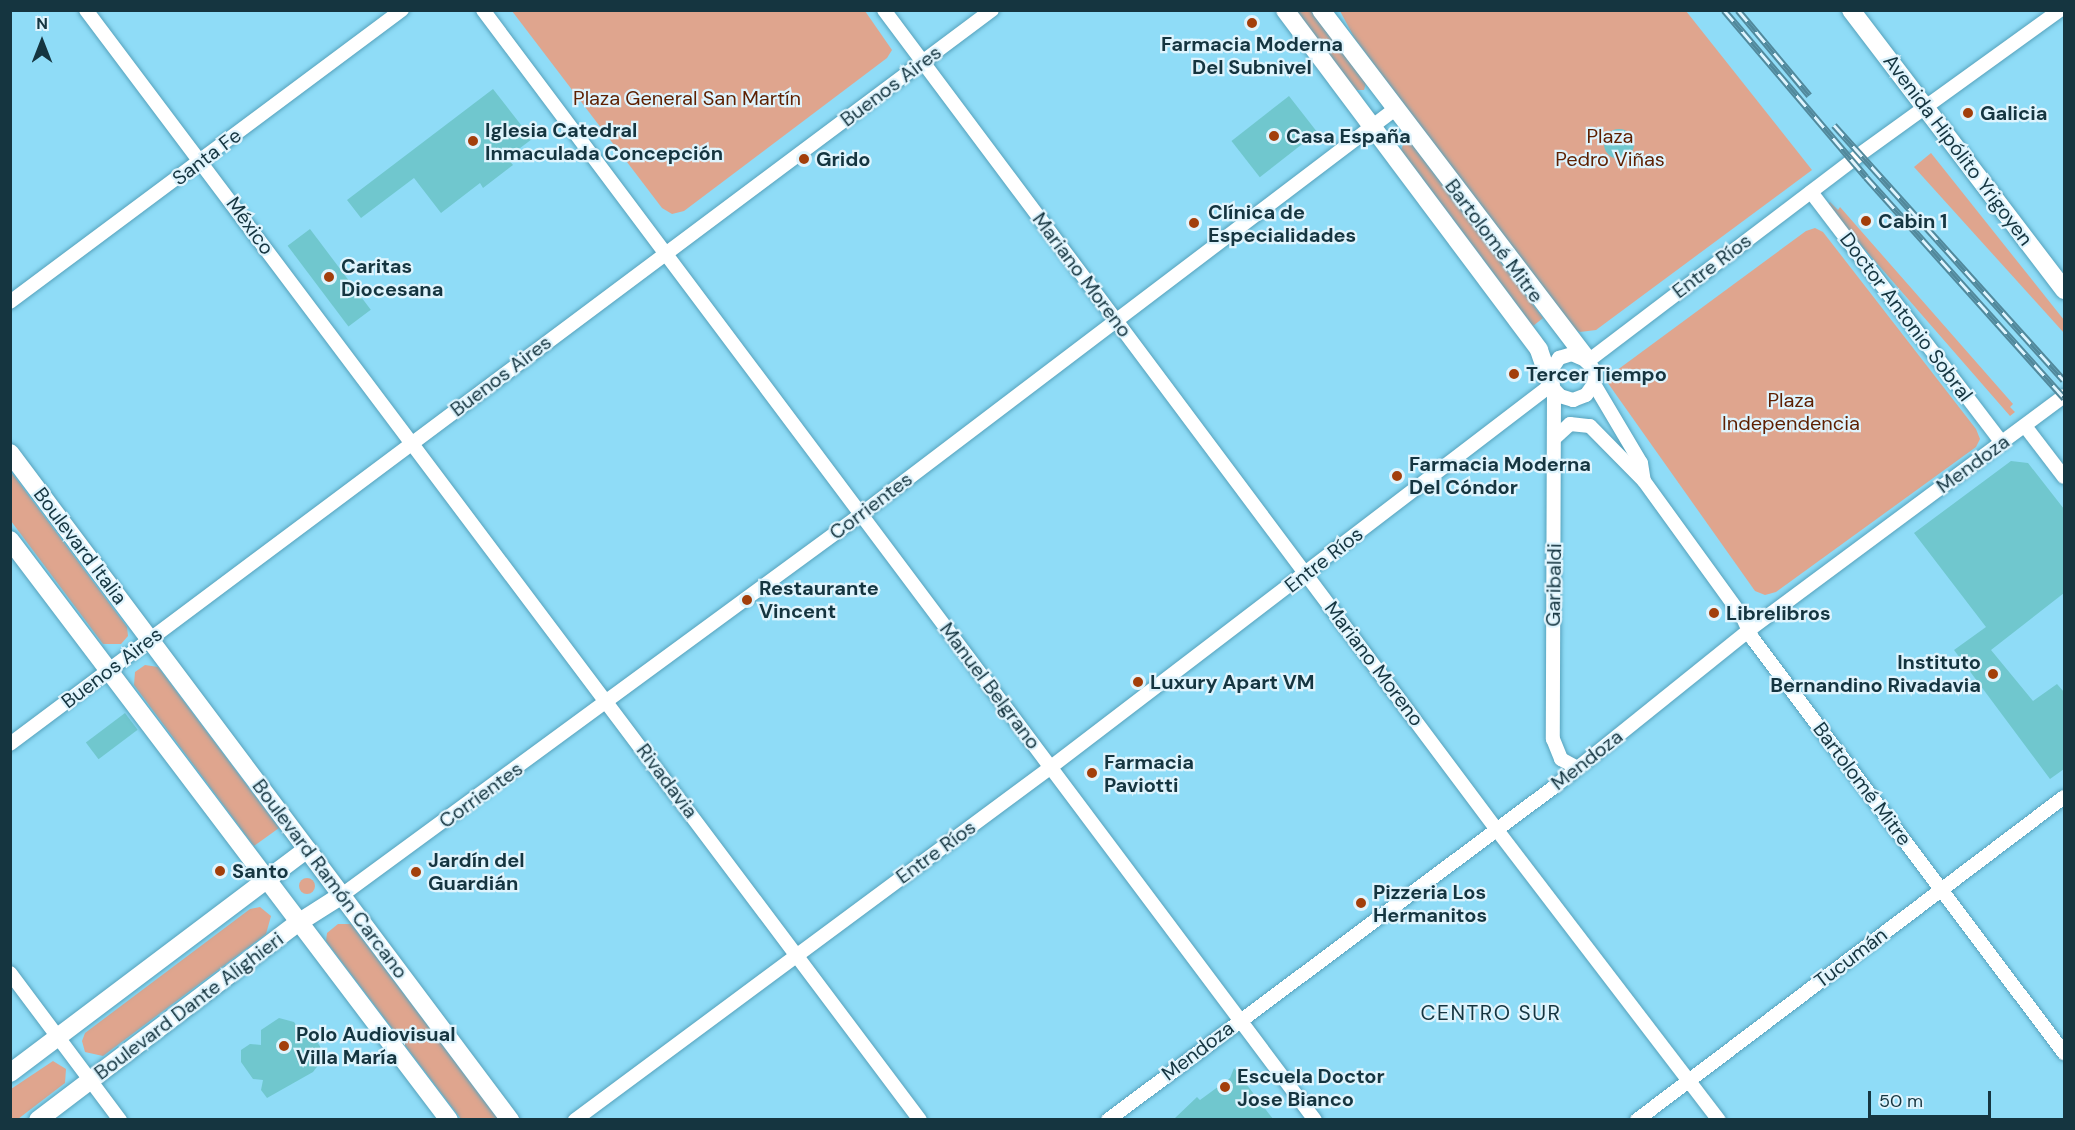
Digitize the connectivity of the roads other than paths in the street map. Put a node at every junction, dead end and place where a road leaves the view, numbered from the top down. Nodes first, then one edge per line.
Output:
1 (86, 10) edge
2 (402, 10) edge
3 (483, 10) edge
4 (884, 10) edge
5 (992, 10) edge
6 (1285, 10) edge
7 (1321, 10) edge
8 (1328, 10) edge
9 (1851, 10) edge
10 (2060, 10) edge
11 (1339, 35) junction
12 (923, 62) junction
13 (1924, 108) junction
14 (1395, 109) junction
15 (1372, 126) junction
16 (202, 161) junction
17 (1811, 192) junction
18 (666, 253) junction
19 (2064, 290) edge
20 (10, 302) edge
21 (1117, 321) junction
22 (1588, 360) junction
23 (1594, 384) junction
24 (1553, 388) junction
25 (2064, 396) edge
26 (2025, 426) junction
27 (1556, 437) junction
28 (2002, 443) junction
29 (410, 445) junction
30 (10, 453) edge
31 (2064, 477) edge
32 (1644, 481) junction
33 (860, 515) junction
34 (10, 540) edge
35 (1307, 574) junction
36 (1749, 630) junction
37 (150, 640) junction
38 (109, 670) junction
39 (608, 702) junction
40 (10, 744) edge
41 (1051, 767) junction
42 (1577, 768) junction
43 (2064, 797) edge
44 (1497, 830) junction
45 (307, 849) junction
46 (266, 880) junction
47 (1941, 889) junction
48 (342, 895) junction
49 (298, 923) junction
50 (797, 954) junction
51 (10, 973) edge
52 (1240, 1019) junction
53 (58, 1037) junction
54 (2064, 1053) edge
55 (10, 1073) edge
56 (91, 1080) junction
57 (1689, 1080) junction
58 (38, 1119) edge
59 (120, 1119) edge
60 (449, 1119) edge
61 (510, 1119) edge
62 (575, 1119) edge
63 (920, 1119) edge
64 (1108, 1119) edge
65 (1315, 1119) edge
66 (1637, 1119) edge
67 (1719, 1119) edge

1 - 16 street, México
2 - 16 street, Santa Fe
3 - 18 street, Manuel Belgrano
4 - 12 street, Mariano Moreno
5 - 12 street, Buenos Aires
6 - 15 main road, Bartolomé Mitre
7 - 11 main road, Bartolomé Mitre
8 - 11 street
9 - 13 main road, Avenida Hipólito Yrigoyen
10 - 13 street, Entre Ríos
11 - 14 main road, Bartolomé Mitre
12 - 18 street, Buenos Aires
12 - 21 street, Mariano Moreno
13 - 17 street, Entre Ríos
13 - 19 main road, Avenida Hipólito Yrigoyen
14 - 15 street, Corrientes
14 - 22 main road, Bartolomé Mitre
15 - 21 street, Corrientes
15 - 24 main road, Bartolomé Mitre
16 - 20 street, Santa Fe
16 - 29 street, México
17 - 22 street, Entre Ríos
17 - 28 street, Doctor Antonio Sobral
18 - 29 street, Buenos Aires
18 - 33 street, Manuel Belgrano
21 - 33 street, Corrientes
21 - 35 street, Mariano Moreno
22 - 23 street, Bartolomé Mitre
22 - 24 street
23 - 24 street
23 - 32 street, Bartolomé Mitre
24 - 27 street, Garibaldi
24 - 35 street, Entre Ríos
25 - 26 street, Mendoza
26 - 28 street, Mendoza
26 - 31 street
27 - 32 street, Bartolomé Mitre
27 - 42 street, Garibaldi
28 - 36 street, Mendoza
29 - 37 street, Buenos Aires
29 - 39 street, Rivadavia
30 - 37 main road, Boulevard Italia
32 - 36 street, Bartolomé Mitre
33 - 39 street, Corrientes
33 - 41 street, Manuel Belgrano
34 - 38 main road
35 - 41 street, Entre Ríos
35 - 44 street, Mariano Moreno
36 - 42 street, Mendoza
36 - 47 street, Bartolomé Mitre
37 - 38 street, Buenos Aires
37 - 45 main road, Boulevard Ramón Carcano
38 - 40 street, Buenos Aires
38 - 46 main road
39 - 48 street, Corrientes
39 - 50 street, Rivadavia
41 - 50 street, Entre Ríos
41 - 52 street, Manuel Belgrano
42 - 44 street, Mendoza
43 - 47 street, Tucumán
44 - 52 street, Mendoza
44 - 57 street, Mariano Moreno
45 - 46 main road
45 - 48 main road, Boulevard Ramón Carcano
46 - 49 main road
46 - 53 main road
47 - 54 street, Bartolomé Mitre
47 - 57 street, Tucumán
48 - 49 main road, Boulevard Dante Alighieri
48 - 61 main road, Boulevard Ramón Carcano
49 - 56 main road, Boulevard Dante Alighieri
49 - 60 main road
50 - 62 street, Entre Ríos
50 - 63 street, Rivadavia
51 - 53 street
52 - 64 street, Mendoza
52 - 65 street, Manuel Belgrano
53 - 55 main road
53 - 56 street
56 - 58 main road, Boulevard Dante Alighieri
56 - 59 street
57 - 66 street, Tucumán
57 - 67 street, Mariano Moreno

